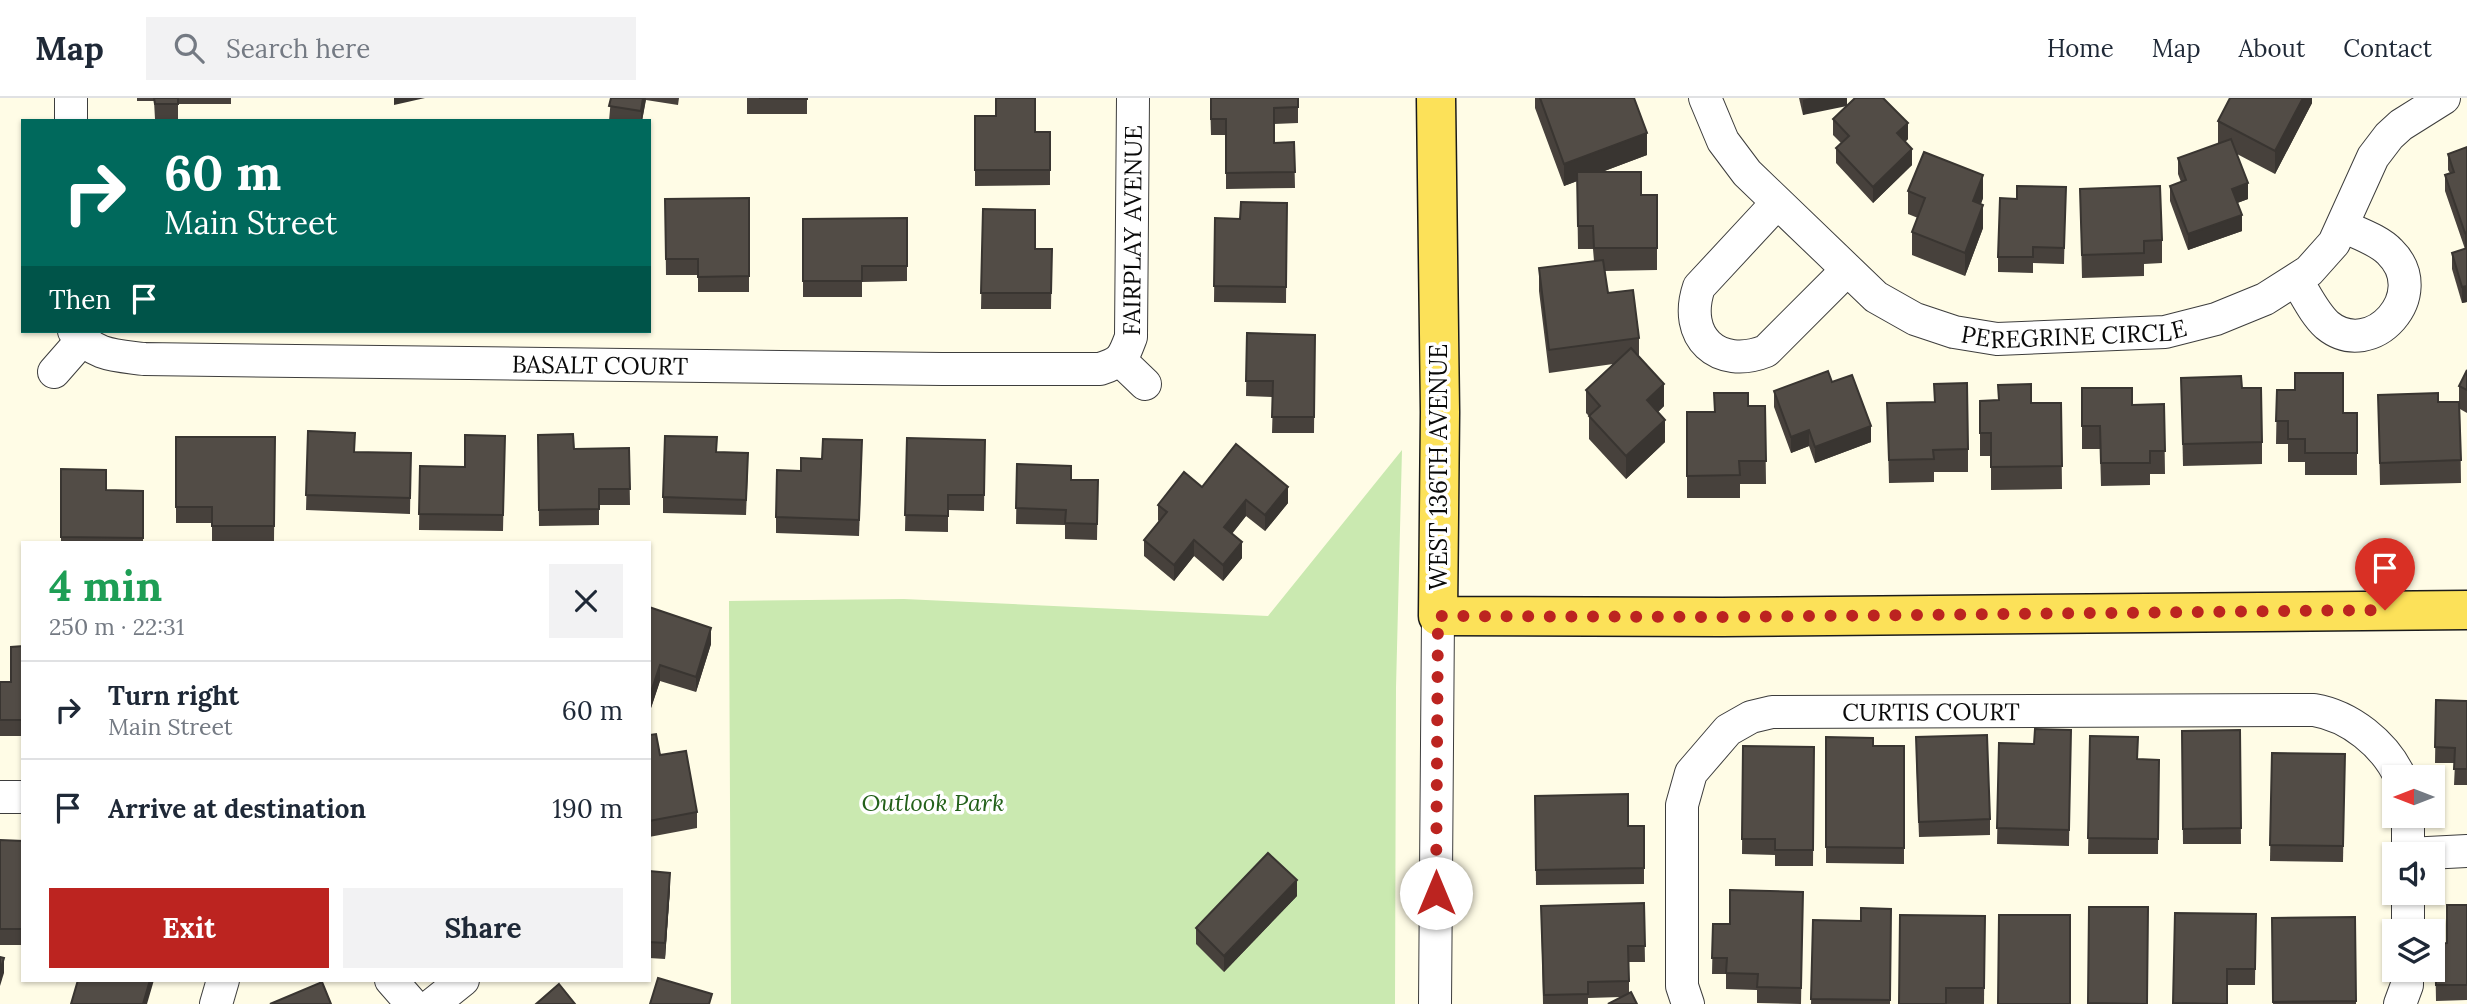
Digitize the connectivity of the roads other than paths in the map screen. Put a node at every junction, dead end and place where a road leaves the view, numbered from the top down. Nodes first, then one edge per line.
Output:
1 (71, 98) edge
2 (1133, 98) edge
3 (1436, 98) edge
4 (1705, 98) edge
5 (2444, 98) edge
6 (71, 119) edge
7 (1777, 203) junction
8 (2343, 226) junction
9 (1847, 270) junction
10 (2297, 281) junction
11 (78, 336) edge
12 (1120, 360) junction
13 (54, 372) dead end
14 (1145, 384) dead end
15 (2467, 610) edge
16 (1438, 616) junction
17 (2392, 765) edge
18 (0, 797) edge
19 (21, 797) edge
20 (2467, 851) edge
21 (2445, 852) edge
22 (222, 982) edge
23 (393, 982) edge
24 (460, 982) edge
25 (2407, 982) edge
26 (216, 1004) edge
27 (412, 1004) edge
28 (433, 1004) edge
29 (1435, 1004) edge
30 (1688, 1004) edge
31 (2400, 1004) edge

1 - 6 street
2 - 12 street, FAIRPLAY AVENUE
3 - 16 main road, WEST 136TH AVENUE
4 - 7 street, PEREGRINE CIRCLE
5 - 8 street, PEREGRINE CIRCLE
7 - 9 street, PEREGRINE CIRCLE
7 - 9 street
8 - 10 street, PEREGRINE CIRCLE
8 - 10 street
9 - 10 street, PEREGRINE CIRCLE
11 - 12 street, BASALT COURT
11 - 13 street
12 - 14 street
15 - 16 main road
16 - 29 street, WEST 136TH AVENUE
17 - 30 street, CURTIS COURT
18 - 19 street
20 - 21 street
22 - 26 street
23 - 27 street
24 - 28 street
25 - 31 street

